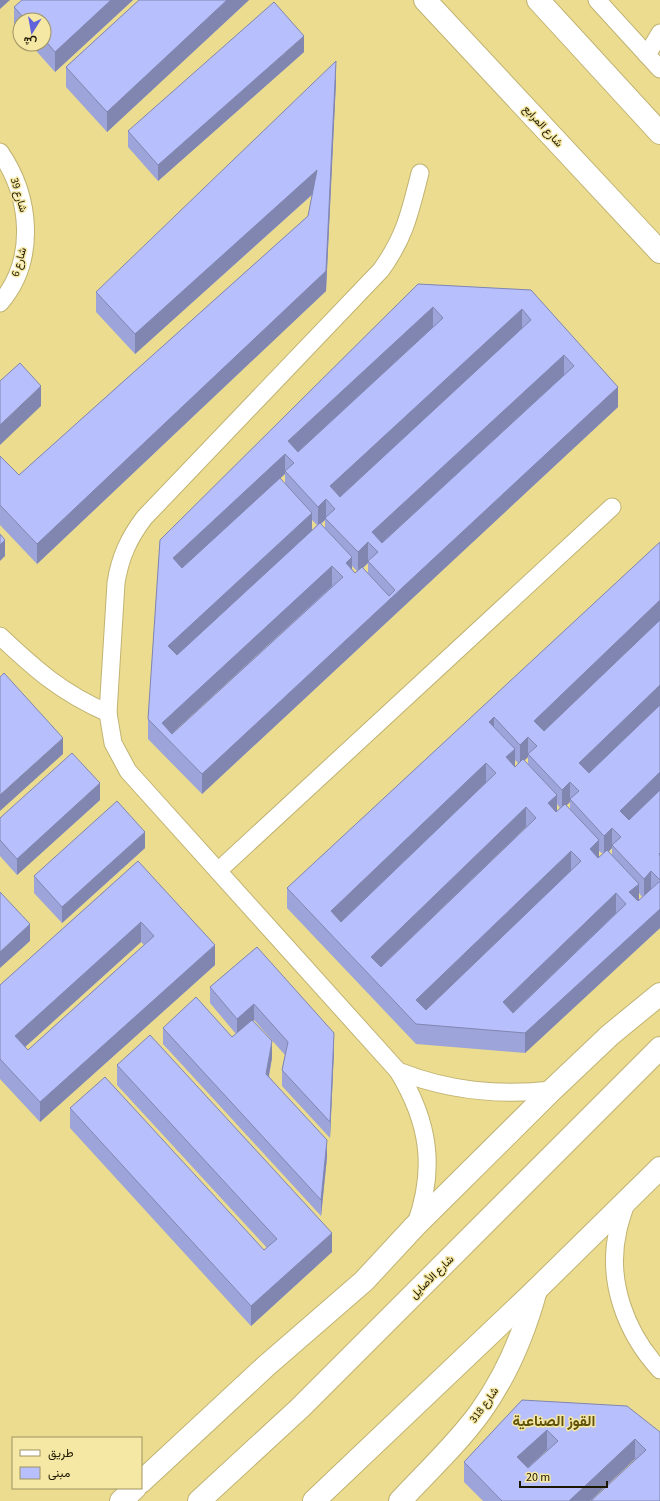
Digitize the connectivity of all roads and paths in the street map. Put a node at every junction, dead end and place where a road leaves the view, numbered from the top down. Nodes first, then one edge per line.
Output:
1 (425, 0) edge
2 (538, 0) edge
3 (596, 0) edge
4 (660, 33) edge
5 (647, 55) junction
6 (660, 69) edge
7 (660, 134) edge
8 (0, 152) edge
9 (420, 173) dead end
10 (25, 240) joint
11 (660, 252) edge
12 (0, 303) edge
13 (612, 507) dead end
14 (0, 636) edge
15 (108, 713) junction
16 (218, 871) junction
17 (660, 994) edge
18 (660, 1048) edge
19 (398, 1071) junction
20 (552, 1090) junction
21 (660, 1168) edge
22 (628, 1199) junction
23 (415, 1226) junction
24 (536, 1290) junction
25 (660, 1370) edge
26 (142, 1481) edge
27 (134, 1489) edge
28 (121, 1501) edge
29 (199, 1501) edge
30 (314, 1501) edge
31 (400, 1501) edge

1 - 11 main road, شارع المرابع
2 - 7 main road
3 - 5 lane
4 - 5 lane
5 - 6 lane
8 - 10 lane, شارع 39
9 - 15 lane
10 - 12 lane, شارع 6
13 - 16 lane
14 - 15 lane
15 - 16 lane
16 - 19 lane
17 - 20 main road
18 - 29 main road, شارع الأصايل
19 - 20 lane
19 - 23 lane
20 - 23 main road
21 - 22 main road
22 - 24 main road
22 - 25 lane
23 - 26 main road
24 - 30 main road
24 - 31 main road, شارع 318
27 - 28 main road

